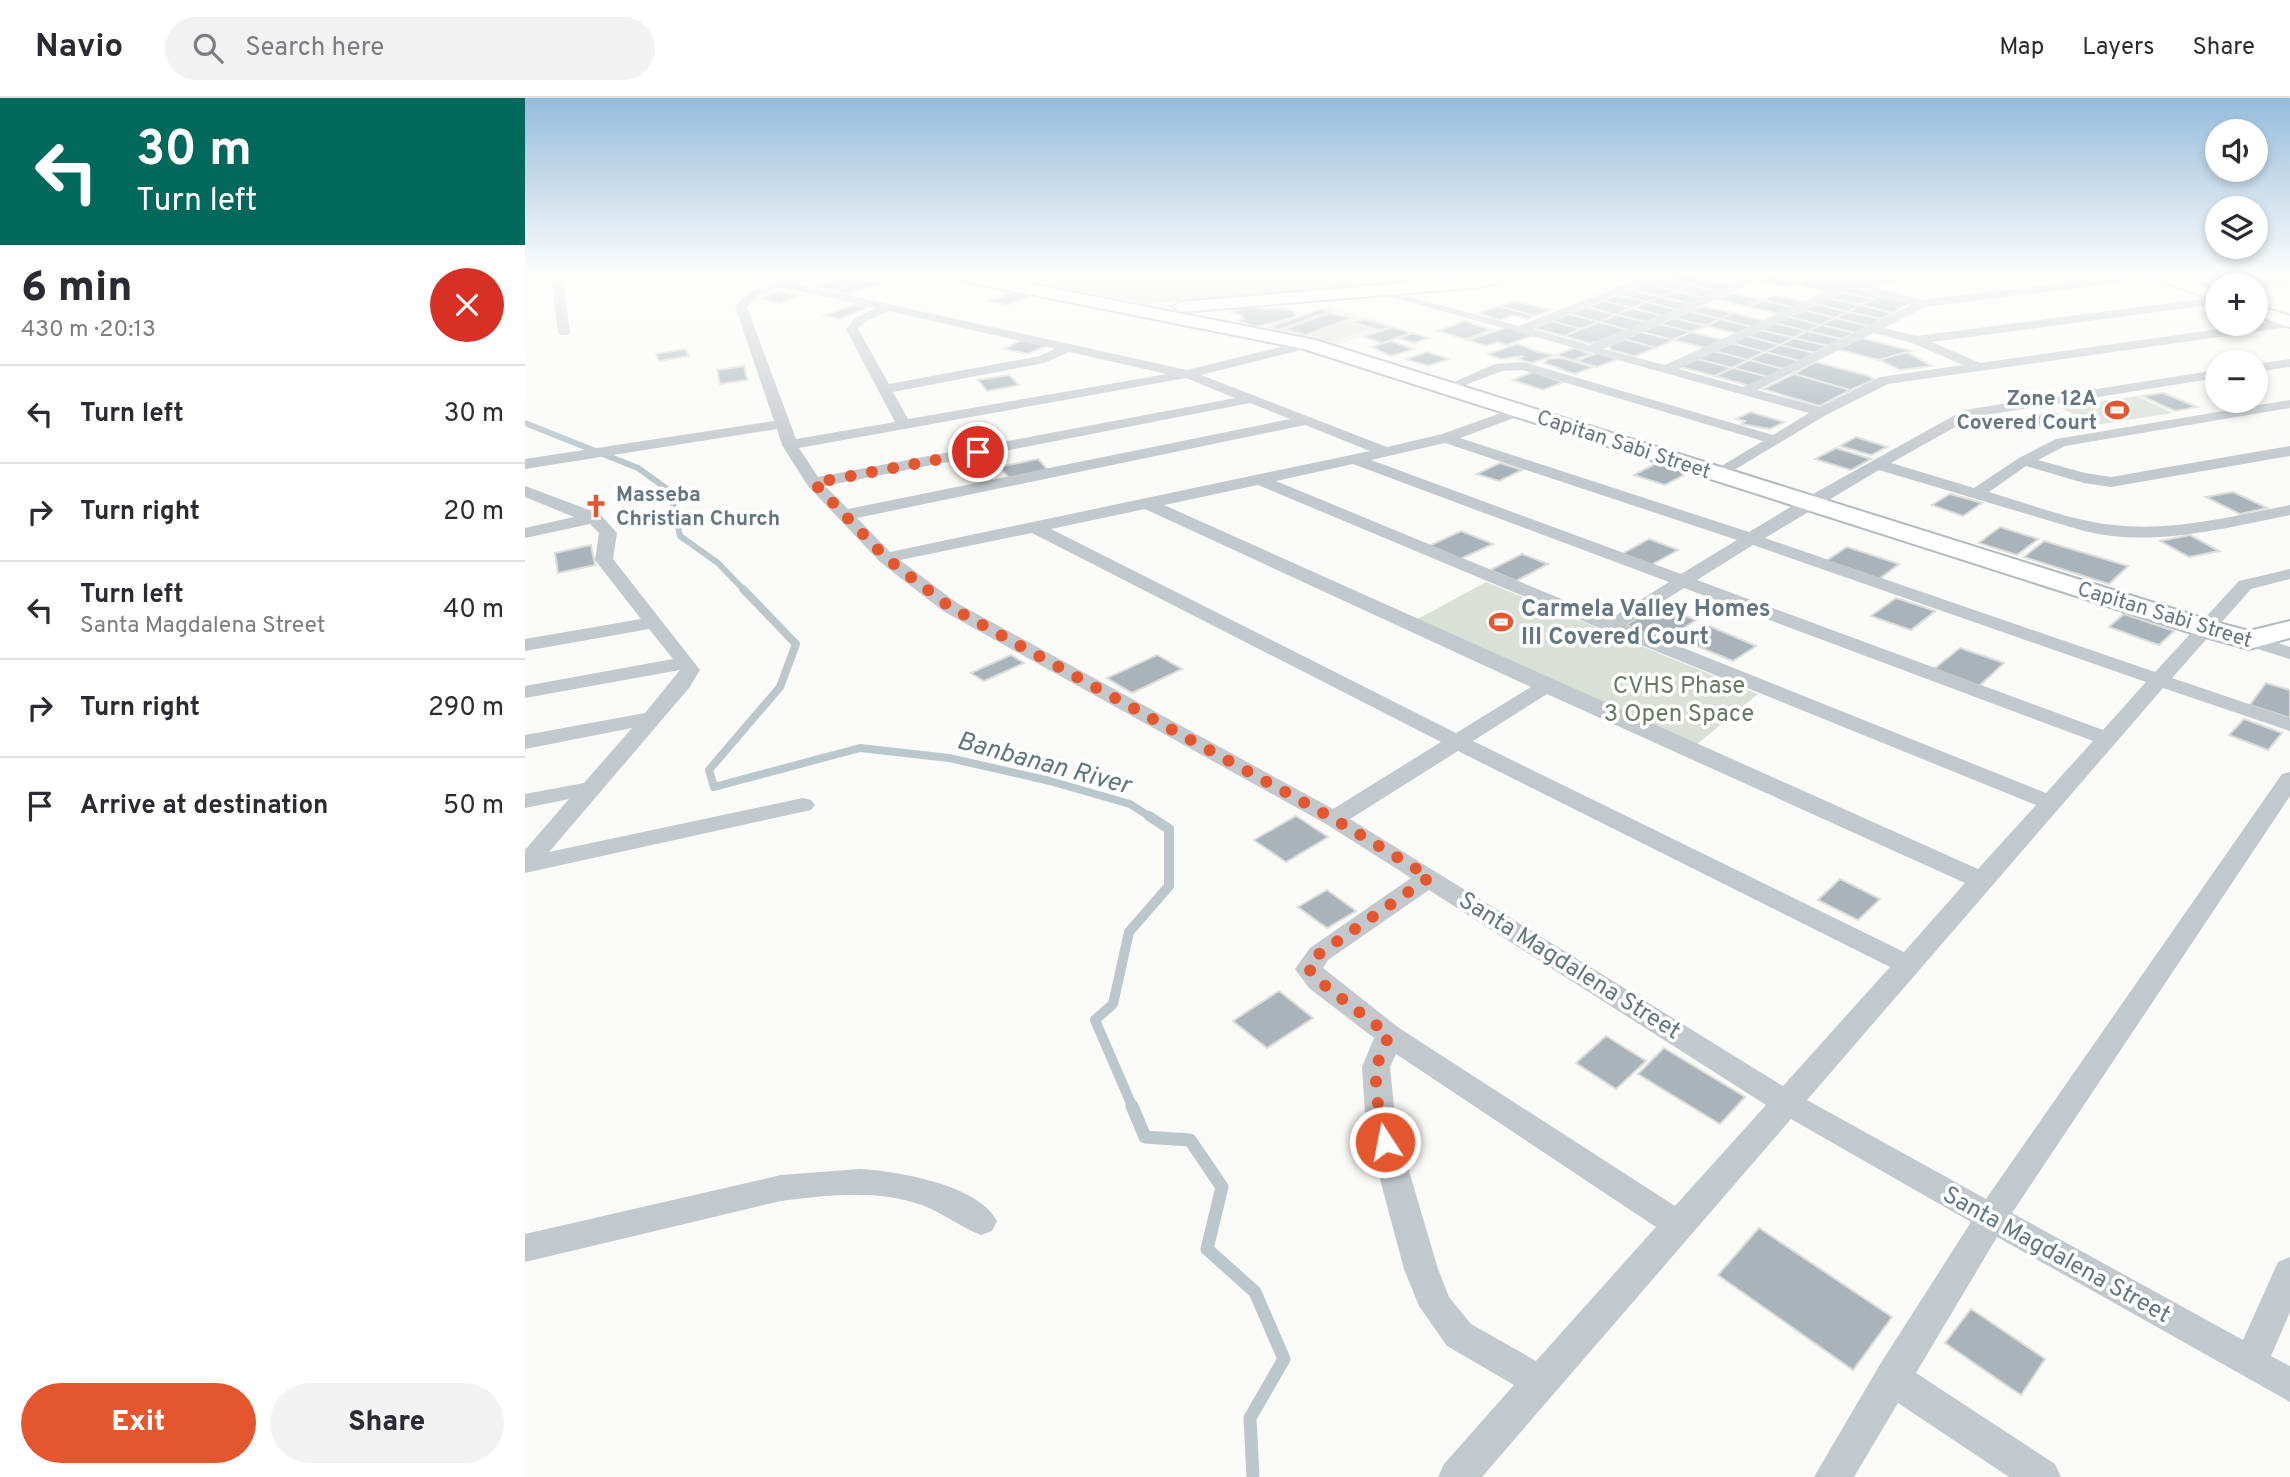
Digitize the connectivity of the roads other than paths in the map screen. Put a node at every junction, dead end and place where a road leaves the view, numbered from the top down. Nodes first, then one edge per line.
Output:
1 (752, 337) edge
2 (857, 337) edge
3 (1025, 337) edge
4 (1275, 337) edge
5 (1551, 337) edge
6 (1618, 337) edge
7 (1737, 337) edge
8 (1857, 337) edge
9 (1907, 337) edge
10 (1936, 337) edge
11 (2181, 337) edge
12 (1917, 340) junction
13 (1308, 344) junction
14 (1069, 347) junction
15 (1591, 349) junction
16 (2290, 363) edge
17 (1977, 366) junction
18 (2268, 366) edge
19 (1667, 370) junction
20 (1187, 374) junction
21 (2205, 376) edge
22 (1447, 387) junction
23 (886, 389) junction
24 (1745, 391) junction
25 (1250, 399) junction
26 (2290, 404) edge
27 (1520, 411) junction
28 (1821, 412) junction
29 (1308, 420) junction
30 (903, 423) junction
31 (782, 424) junction
32 (1446, 438) junction
33 (1775, 440) junction
34 (790, 445) junction
35 (615, 450) joint
36 (2290, 451) edge
37 (1387, 452) junction
38 (1355, 459) junction
39 (2024, 461) junction
40 (525, 464) edge
41 (1877, 464) junction
42 (1719, 474) junction
43 (1260, 480) junction
44 (814, 483) junction
45 (525, 491) edge
46 (1977, 493) junction
47 (1810, 502) junction
48 (1146, 503) junction
49 (2290, 510) edge
50 (845, 515) junction
51 (594, 518) junction
52 (1034, 527) junction
53 (525, 533) edge
54 (1749, 538) junction
55 (886, 558) junction
56 (2290, 574) edge
57 (1683, 580) junction
58 (653, 622) junction
59 (1611, 626) junction
60 (2205, 628) junction
61 (2290, 629) edge
62 (2249, 640) junction
63 (525, 645) edge
64 (2290, 653) edge
65 (686, 663) junction
66 (2159, 680) junction
67 (1546, 686) junction
68 (525, 692) edge
69 (653, 718) junction
70 (2290, 725) edge
71 (2106, 739) junction
72 (525, 742) edge
73 (1458, 742) junction
74 (2290, 779) edge
75 (593, 788) junction
76 (525, 802) edge
77 (2050, 803) junction
78 (803, 805) dead end
79 (1334, 819) junction
80 (525, 865) edge
81 (1430, 877) junction
82 (1982, 881) junction
83 (1908, 965) junction
84 (1389, 1035) junction
85 (1787, 1102) junction
86 (1991, 1217) junction
87 (981, 1221) dead end
88 (1678, 1225) junction
89 (525, 1248) edge
90 (2290, 1272) edge
91 (2251, 1362) junction
92 (1892, 1378) junction
93 (1541, 1381) junction
94 (2290, 1385) edge
95 (1457, 1477) edge
96 (1833, 1477) edge
97 (2042, 1477) edge

1 - 31 street, Santa Magdalena Street
2 - 23 street
3 - 14 street
4 - 13 street, Capitan Sabi Street
5 - 15 street
6 - 15 street
7 - 19 street
8 - 24 street
9 - 12 street
10 - 12 street
11 - 17 street
12 - 17 street
13 - 20 street
13 - 22 street, Capitan Sabi Street
14 - 20 street
14 - 23 street
15 - 19 street
16 - 18 street
17 - 28 street
19 - 24 street
20 - 25 street
20 - 30 street
21 - 41 street
22 - 27 street, Capitan Sabi Street
22 - 33 street
23 - 30 street
24 - 28 street
25 - 29 street
25 - 44 street
26 - 39 street
27 - 32 street
27 - 42 street, Capitan Sabi Street
28 - 33 street
29 - 37 street
29 - 50 street
30 - 34 street
31 - 34 street, Santa Magdalena Street
31 - 35 street
32 - 37 street
32 - 54 street
33 - 42 street
34 - 44 street, Santa Magdalena Street
35 - 40 street
36 - 39 street
37 - 38 street
38 - 43 street
38 - 57 street
39 - 46 street
41 - 46 street
41 - 47 street
42 - 47 street, Capitan Sabi Street
43 - 48 street
43 - 59 street
44 - 50 street, Santa Magdalena Street
45 - 51 street
46 - 49 street
47 - 54 street
47 - 60 street, Capitan Sabi Street
48 - 52 street
48 - 67 street
50 - 55 street, Santa Magdalena Street
51 - 53 street
51 - 58 street
52 - 55 street
52 - 73 street
54 - 57 street
54 - 66 street
55 - 79 street, Santa Magdalena Street
56 - 60 street
57 - 59 street
57 - 71 street
58 - 63 street
58 - 65 street
59 - 77 street
60 - 62 street, Capitan Sabi Street
60 - 66 street
61 - 62 street
62 - 64 street, Capitan Sabi Street
65 - 68 street
65 - 69 street
66 - 70 street
66 - 71 street
67 - 73 street
67 - 82 street
69 - 72 street
69 - 75 street
71 - 77 street
73 - 79 street
73 - 83 street
74 - 86 street
75 - 76 street
75 - 80 street
77 - 82 street
78 - 80 street
79 - 81 street, Santa Magdalena Street
81 - 84 street
81 - 85 street, Santa Magdalena Street
82 - 83 street
83 - 85 street
84 - 88 street
84 - 93 street
85 - 86 street, Santa Magdalena Street
85 - 88 street
86 - 91 street, Santa Magdalena Street
86 - 92 street
87 - 89 street
88 - 93 street
90 - 91 street
91 - 94 street, Santa Magdalena Street
92 - 96 street
92 - 97 street
93 - 95 street

